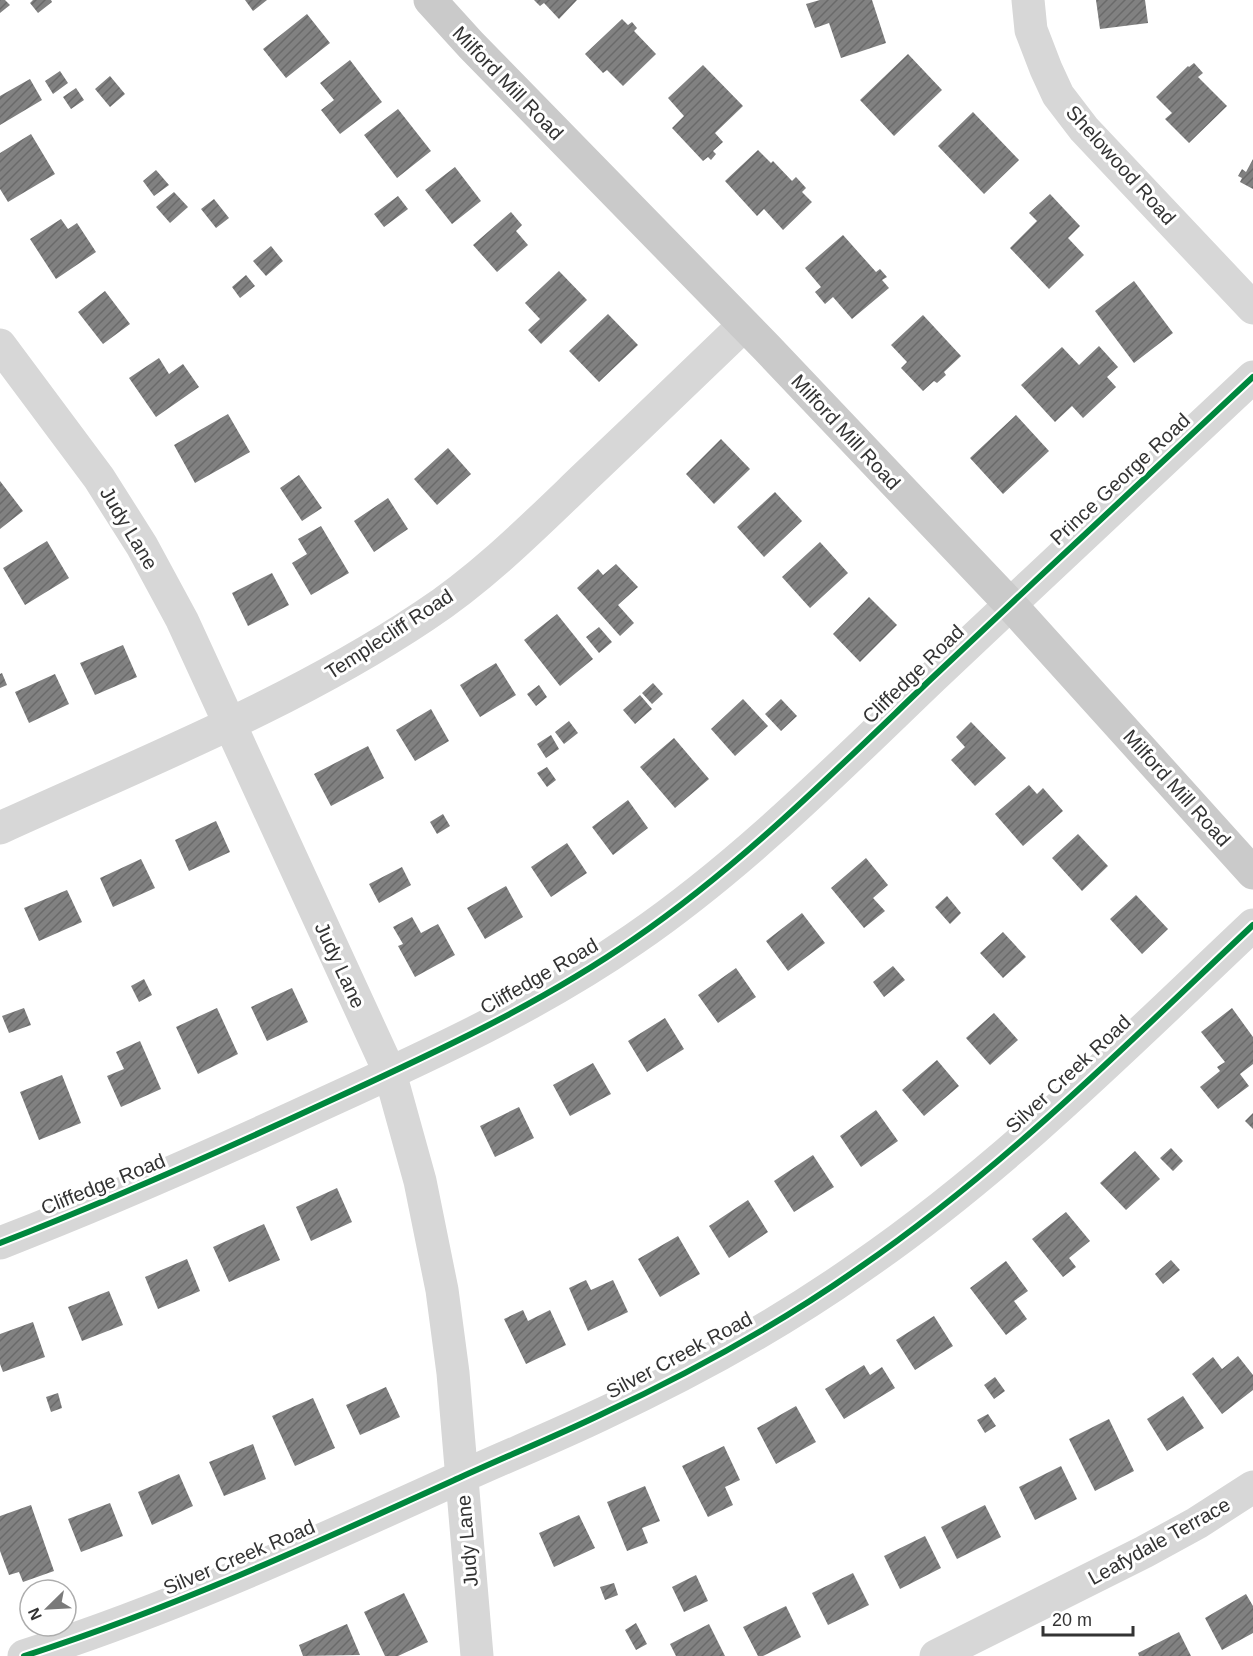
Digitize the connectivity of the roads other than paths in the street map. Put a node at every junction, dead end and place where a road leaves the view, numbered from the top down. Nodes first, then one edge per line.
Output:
1 (430, 0) edge
2 (1028, 0) edge
3 (1253, 308) edge
4 (744, 325) junction
5 (0, 345) edge
6 (1253, 377) edge
7 (1010, 604) junction
8 (230, 723) junction
9 (0, 828) edge
10 (1253, 873) edge
11 (1253, 925) edge
12 (390, 1073) junction
13 (0, 1243) edge
14 (462, 1477) junction
15 (1253, 1487) edge
16 (24, 1656) edge
17 (477, 1656) edge
18 (936, 1656) edge

1 - 4 main road, Milford Mill Road
2 - 3 street, Shelowood Road
4 - 7 main road, Milford Mill Road
4 - 8 street, Templecliff Road
5 - 8 street, Judy Lane
6 - 7 street, Prince George Road
7 - 10 main road, Milford Mill Road
7 - 12 street, Cliffedge Road
8 - 9 street, Templecliff Road
8 - 12 street, Judy Lane
11 - 14 street, Silver Creek Road
12 - 13 street, Cliffedge Road
12 - 14 street, Judy Lane
14 - 16 street, Silver Creek Road
14 - 17 street, Judy Lane
15 - 18 street, Leafydale Terrace

